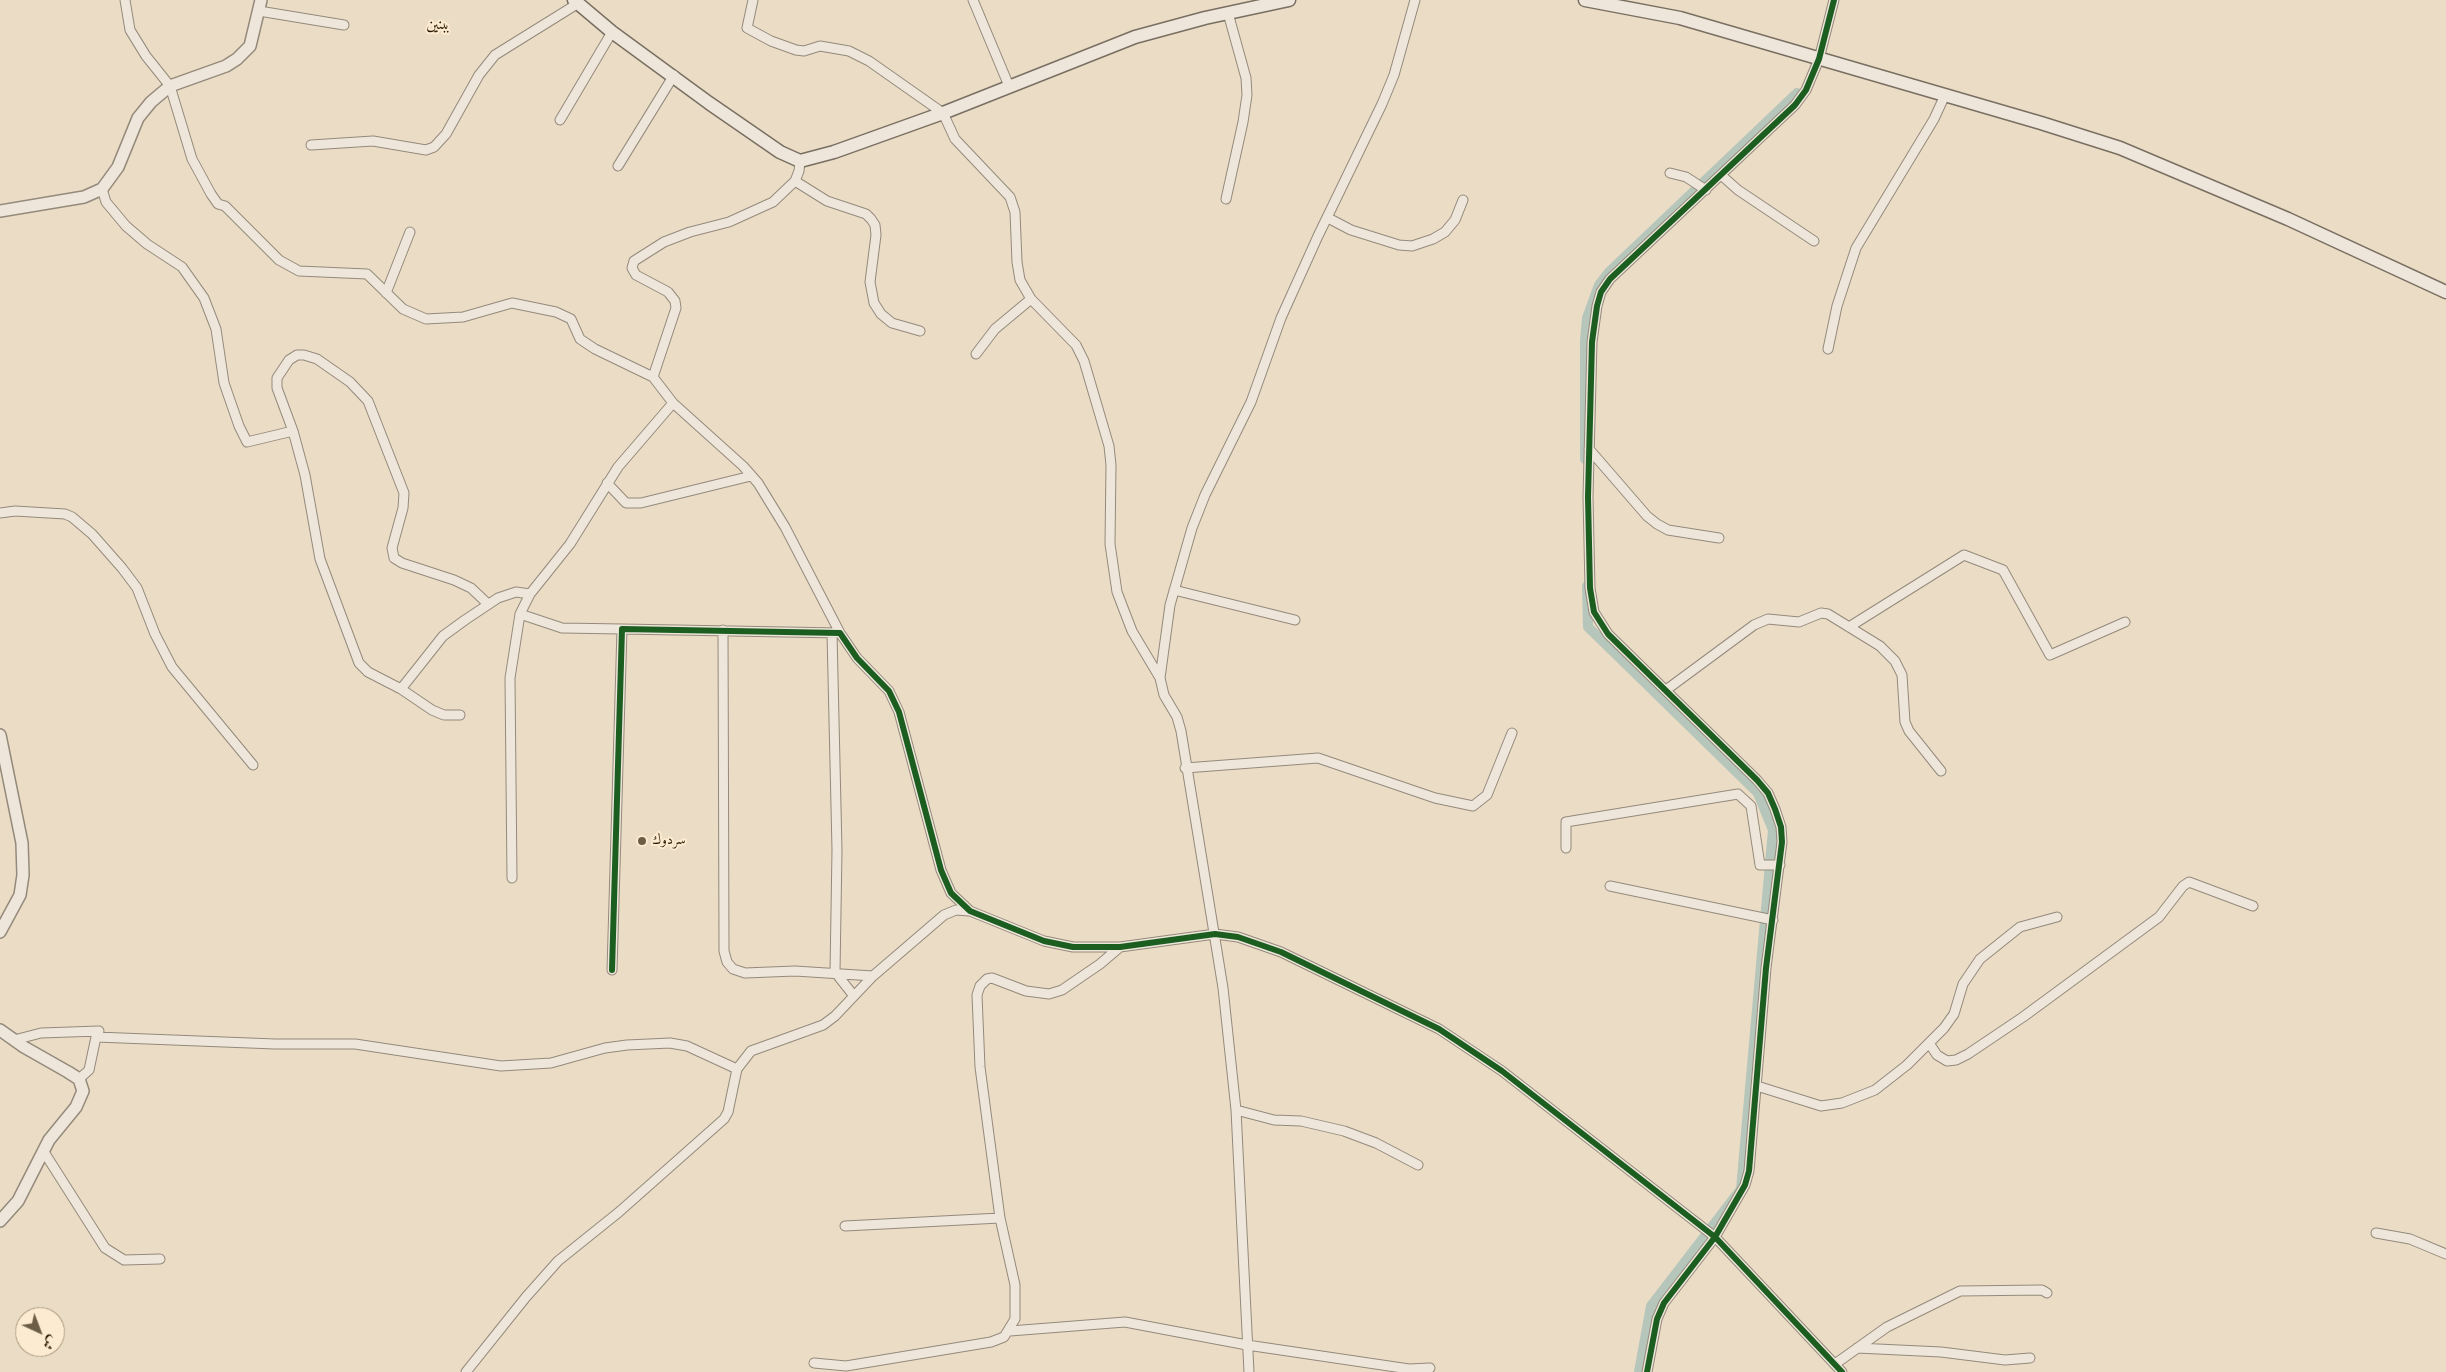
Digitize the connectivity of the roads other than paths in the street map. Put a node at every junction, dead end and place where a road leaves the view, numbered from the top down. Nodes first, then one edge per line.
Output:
1 (125, 0) edge
2 (753, 0) edge
3 (973, 0) edge
4 (1289, 0) edge
5 (1415, 0) edge
6 (1586, 0) edge
7 (1834, 0) edge
8 (576, 2) edge
9 (260, 6) edge
10 (1228, 13) junction
11 (344, 25) dead end
12 (612, 32) junction
13 (1819, 59) junction
14 (674, 75) junction
15 (170, 86) junction
16 (1009, 86) junction
17 (1945, 95) junction
18 (942, 113) junction
19 (560, 120) dead end
20 (310, 145) dead end
21 (800, 161) junction
22 (618, 166) dead end
23 (1670, 173) dead end
24 (1721, 175) junction
25 (795, 181) junction
26 (102, 189) junction
27 (1706, 190) junction
28 (1226, 199) dead end
29 (1463, 200) dead end
30 (0, 211) edge
31 (1328, 218) junction
32 (410, 232) dead end
33 (1814, 241) dead end
34 (2446, 292) edge
35 (386, 293) junction
36 (1031, 299) junction
37 (920, 331) dead end
38 (1828, 349) dead end
39 (976, 354) dead end
40 (653, 377) junction
41 (673, 403) junction
42 (293, 431) junction
43 (1589, 449) junction
44 (752, 476) junction
45 (607, 483) junction
46 (0, 513) edge
47 (1719, 538) dead end
48 (1174, 590) junction
49 (530, 594) junction
50 (488, 604) junction
51 (520, 614) junction
52 (1295, 620) dead end
53 (2125, 622) dead end
54 (1849, 627) junction
55 (622, 629) junction
56 (723, 630) junction
57 (836, 633) junction
58 (1160, 678) junction
59 (401, 689) junction
60 (1666, 690) junction
61 (460, 716) dead end
62 (1512, 733) dead end
63 (0, 735) edge
64 (252, 765) dead end
65 (1185, 768) junction
66 (1941, 771) dead end
67 (1566, 848) dead end
68 (1780, 865) junction
69 (512, 878) dead end
70 (1610, 886) dead end
71 (2253, 906) dead end
72 (970, 910) junction
73 (2057, 917) dead end
74 (1772, 920) junction
75 (0, 932) edge
76 (1216, 934) junction
77 (1120, 947) junction
78 (612, 970) dead end
79 (835, 972) junction
80 (874, 976) junction
81 (854, 996) junction
82 (0, 1030) edge
83 (99, 1031) dead end
84 (14, 1040) junction
85 (1929, 1043) junction
86 (737, 1069) junction
87 (78, 1080) junction
88 (1757, 1086) junction
89 (1236, 1110) junction
90 (44, 1152) junction
91 (1418, 1166) dead end
92 (1000, 1218) junction
93 (0, 1221) edge
94 (845, 1226) dead end
95 (2376, 1233) dead end
96 (1715, 1237) junction
97 (2446, 1254) edge
98 (160, 1259) dead end
99 (2047, 1293) dead end
100 (1010, 1331) junction
101 (1248, 1345) junction
102 (1857, 1348) junction
103 (2030, 1358) dead end
104 (814, 1363) dead end
105 (1835, 1364) junction
106 (1430, 1368) dead end
107 (466, 1372) edge
108 (1249, 1372) edge
109 (1647, 1372) edge
110 (1842, 1372) edge

1 - 15 street
2 - 18 street
3 - 16 street
4 - 10 main road
5 - 31 street
6 - 13 main road
7 - 13 street
8 - 12 main road
8 - 20 street
9 - 11 street
9 - 15 street
10 - 16 main road
10 - 28 street
12 - 14 main road
12 - 19 street
13 - 17 main road
13 - 24 street
14 - 21 main road
14 - 22 street
15 - 26 street
15 - 35 street
16 - 18 main road
17 - 34 main road
17 - 38 street
18 - 21 main road
18 - 36 street
21 - 25 street
23 - 27 street
24 - 27 street
24 - 33 street
25 - 37 street
25 - 40 street
26 - 30 street
26 - 42 street
27 - 43 street
29 - 31 street
31 - 48 street
32 - 35 street
35 - 40 street
36 - 39 street
36 - 58 street
40 - 41 street
41 - 44 street
41 - 45 street
42 - 50 street
42 - 59 street
43 - 47 street
43 - 60 street
44 - 45 street
44 - 57 street
45 - 49 street
46 - 64 street
48 - 52 street
48 - 58 street
49 - 50 street
49 - 51 street
50 - 59 street
51 - 55 street
51 - 69 street
53 - 54 street
54 - 60 street
54 - 66 street
55 - 56 street
55 - 78 street
56 - 57 street
56 - 79 street
57 - 72 street
57 - 79 street
58 - 65 street
59 - 61 street
60 - 68 street
62 - 65 street
63 - 75 street
65 - 76 street
67 - 68 street
68 - 74 street
70 - 74 street
71 - 85 street
72 - 77 street
72 - 80 street
73 - 85 street
74 - 88 street
76 - 77 street
76 - 89 street
76 - 96 street
77 - 92 street
79 - 80 street
79 - 81 street
80 - 81 street
81 - 86 street
82 - 84 street
83 - 84 street
84 - 87 street
85 - 88 street
86 - 87 street
86 - 107 street
87 - 90 street
88 - 96 street
89 - 91 street
89 - 101 street
90 - 93 street
90 - 98 street
92 - 94 street
92 - 100 street
95 - 97 street
96 - 105 street
96 - 109 street
99 - 102 street
100 - 101 street
100 - 104 street
101 - 106 street
101 - 108 street
102 - 103 street
102 - 105 street
105 - 110 street

